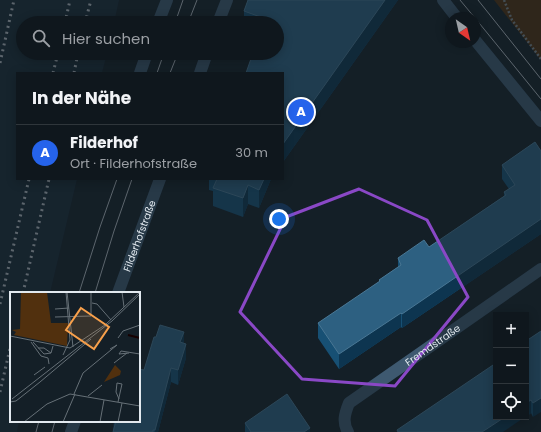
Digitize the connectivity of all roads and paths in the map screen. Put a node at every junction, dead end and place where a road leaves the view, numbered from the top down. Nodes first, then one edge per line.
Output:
1 (167, 0) edge
2 (227, 0) edge
3 (443, 0) edge
4 (504, 0) edge
5 (452, 12) edge
6 (161, 16) edge
7 (221, 16) edge
8 (481, 47) edge
9 (541, 59) edge
10 (145, 60) edge
11 (205, 60) edge
12 (140, 72) edge
13 (200, 72) edge
14 (541, 121) edge
15 (160, 180) edge
16 (541, 269) edge
17 (118, 292) edge
18 (75, 422) edge
19 (71, 432) edge
20 (348, 432) edge

1 - 6 street
2 - 7 street
3 - 5 street
4 - 9 path
8 - 14 street
10 - 12 street
11 - 13 street
15 - 17 street, Filderhofstraße
16 - 20 street, Fremdstraße
18 - 19 street

